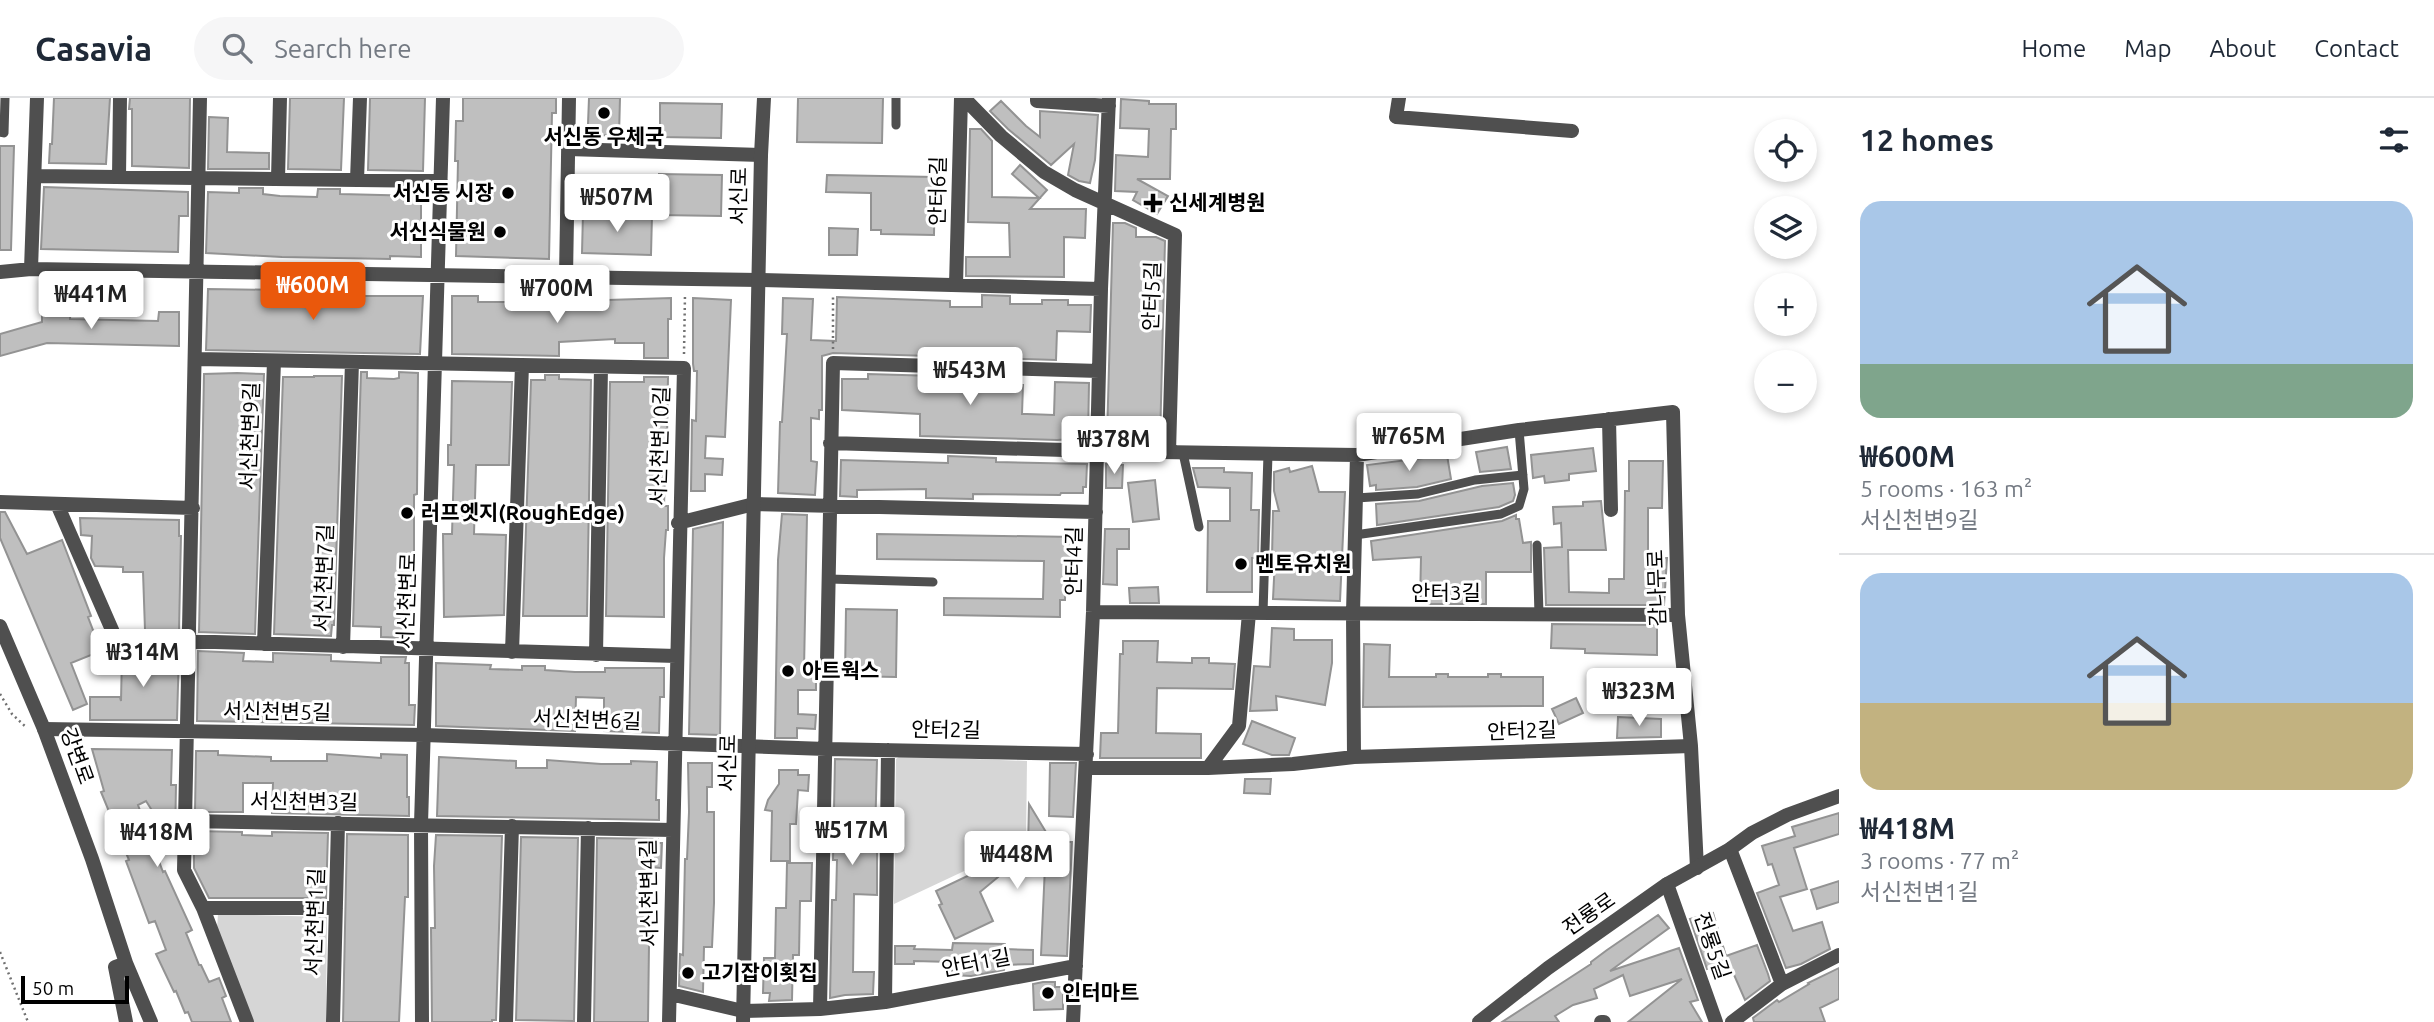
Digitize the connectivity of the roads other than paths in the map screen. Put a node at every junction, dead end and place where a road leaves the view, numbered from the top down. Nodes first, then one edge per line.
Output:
1 (5, 98) edge
2 (37, 98) edge
3 (120, 98) edge
4 (200, 98) edge
5 (280, 98) edge
6 (360, 98) edge
7 (443, 98) edge
8 (569, 98) edge
9 (764, 98) edge
10 (896, 98) edge
11 (963, 98) edge
12 (1399, 98) edge
13 (1037, 100) edge
14 (1109, 102) edge
15 (896, 125) dead end
16 (1572, 131) dead end
17 (0, 132) edge
18 (568, 149) junction
19 (761, 155) junction
20 (36, 176) junction
21 (119, 177) junction
22 (197, 178) junction
23 (278, 180) junction
24 (357, 180) junction
25 (441, 181) junction
26 (1104, 202) junction
27 (31, 269) junction
28 (197, 271) junction
29 (0, 272) edge
30 (438, 274) junction
31 (566, 277) junction
32 (759, 280) junction
33 (956, 285) junction
34 (1101, 289) junction
35 (195, 359) junction
36 (274, 361) junction
37 (352, 362) junction
38 (435, 364) junction
39 (522, 365) junction
40 (601, 367) junction
41 (1099, 371) junction
42 (1609, 419) junction
43 (1519, 430) junction
44 (830, 443) junction
45 (1097, 451) junction
46 (1176, 452) junction
47 (1268, 454) junction
48 (1357, 455) junction
49 (1523, 475) junction
50 (1356, 499) junction
51 (0, 502) edge
52 (57, 504) junction
53 (754, 504) junction
54 (829, 506) junction
55 (192, 508) junction
56 (1611, 510) dead end
57 (1096, 512) junction
58 (678, 523) junction
59 (1199, 527) dead end
60 (1355, 535) junction
61 (1538, 545) dead end
62 (829, 579) junction
63 (933, 582) dead end
64 (1093, 611) junction
65 (1256, 613) junction
66 (1353, 613) junction
67 (1539, 615) junction
68 (1678, 615) junction
69 (0, 626) edge
70 (190, 641) junction
71 (264, 644) junction
72 (343, 647) junction
73 (427, 650) junction
74 (512, 652) junction
75 (596, 655) junction
76 (676, 656) junction
77 (44, 729) junction
78 (188, 731) junction
79 (424, 735) junction
80 (674, 744) junction
81 (749, 746) junction
82 (1691, 746) junction
83 (826, 749) junction
84 (888, 750) junction
85 (1354, 757) junction
86 (1086, 761) junction
87 (1208, 768) junction
88 (1839, 796) edge
89 (186, 821) junction
90 (338, 823) junction
91 (421, 824) junction
92 (512, 826) junction
93 (588, 828) junction
94 (673, 830) junction
95 (1730, 849) junction
96 (1697, 868) junction
97 (1667, 884) junction
98 (203, 908) junction
99 (336, 908) junction
100 (1839, 955) edge
101 (126, 963) junction
102 (1076, 966) junction
103 (1782, 984) junction
104 (670, 994) junction
105 (141, 996) junction
106 (885, 1002) junction
107 (820, 1009) junction
108 (584, 1015) edge
109 (506, 1016) edge
110 (743, 1017) edge
111 (126, 1022) edge
112 (132, 1022) edge
113 (151, 1022) edge
114 (247, 1022) edge
115 (333, 1022) edge
116 (422, 1022) edge
117 (669, 1022) edge
118 (1073, 1022) edge
119 (1481, 1022) edge
120 (1716, 1022) edge
121 (1732, 1022) edge

1 - 17 lane
2 - 20 street
3 - 21 street
4 - 22 street
5 - 23 street
6 - 24 street
7 - 25 street, 서신천변로
8 - 18 street
9 - 19 street, 서신로
10 - 15 lane
11 - 26 street, 안터5길
11 - 33 street, 안터6길
12 - 16 street
13 - 14 street
14 - 26 street
18 - 19 street
18 - 31 street
19 - 32 street, 서신로
20 - 21 street
20 - 27 street
21 - 22 street
22 - 23 street
22 - 28 street
23 - 24 street
24 - 25 street
25 - 30 street, 서신천변로
26 - 34 street
26 - 46 street, 안터5길
27 - 28 street
27 - 29 street
28 - 30 street
28 - 35 street
30 - 31 street
30 - 38 street, 서신천변로
31 - 32 street
32 - 33 street
32 - 53 street, 서신로
33 - 34 street
34 - 41 street, 안터4길
35 - 36 street, 서신천변9길
35 - 55 street
36 - 37 street, 서신천변9길
36 - 71 street, 서신천변9길
37 - 38 street, 서신천변9길
37 - 72 street, 서신천변7길
38 - 39 street, 서신천변10길
38 - 73 street, 서신천변로
39 - 40 street, 서신천변10길
39 - 74 street
40 - 58 street, 서신천변10길
40 - 75 street
41 - 44 street
41 - 45 street, 안터4길
42 - 43 street, 감나무로
42 - 56 street
42 - 68 street, 감나무로
43 - 48 street, 감나무로
43 - 49 lane
44 - 45 street
44 - 54 street
45 - 46 street
45 - 57 street, 안터4길
46 - 47 street
46 - 59 lane
47 - 48 street
47 - 65 lane
48 - 50 street
49 - 50 lane
49 - 60 lane
50 - 60 street
51 - 52 street
52 - 55 street
52 - 70 street, 서신천변7길
53 - 54 street
53 - 58 street
53 - 81 street, 서신로
54 - 57 street, 안터4길
54 - 62 street
55 - 70 street
57 - 64 street, 안터4길
58 - 76 street, 서신천변10길
60 - 66 street
61 - 67 lane
62 - 63 lane
62 - 83 street
64 - 65 street, 안터3길
64 - 86 street
65 - 66 street, 안터3길
65 - 87 street
66 - 67 street, 안터3길
66 - 85 street
67 - 68 street, 안터3길
68 - 82 street, 감나무로
69 - 77 street, 강변로
70 - 71 street, 서신천변7길
70 - 78 street
71 - 72 street, 서신천변7길
72 - 73 street, 서신천변7길
73 - 74 street, 서신천변7길
73 - 79 street, 서신천변로
74 - 75 street, 서신천변7길
75 - 76 street, 서신천변7길
76 - 80 street, 서신천변10길
77 - 78 street, 서신천변5길
77 - 101 street, 강변로
78 - 79 street, 서신천변5길
78 - 89 street
79 - 80 street, 서신천변6길
79 - 91 street, 서신천변로
80 - 81 street, 서신천변6길
80 - 94 street, 서신천변10길
81 - 83 street, 안터2길
81 - 110 street, 서신로
82 - 85 street, 안터2길
82 - 96 street, 감나무로
83 - 84 street, 안터2길
83 - 107 street
84 - 86 street, 안터2길
84 - 106 street, 안터2길
85 - 87 street, 안터2길
86 - 87 street, 안터2길
86 - 102 street
88 - 95 street, 전룡로
89 - 90 street, 서신천변3길
89 - 98 street
90 - 91 street, 서신천변3길
90 - 99 street, 서신천변1길
91 - 92 street, 서신천변4길
91 - 116 street, 서신천변로
92 - 93 street, 서신천변4길
92 - 109 street
93 - 94 street, 서신천변4길
93 - 108 street
94 - 104 street, 서신천변4길
95 - 96 street, 전룡로
95 - 103 street
96 - 97 street, 전룡로
97 - 119 street, 전룡로
97 - 120 street, 전룡5길
98 - 99 street, 서신천변1길
98 - 114 street
99 - 115 street, 서신천변1길
100 - 103 street
101 - 105 street, 강변로
101 - 111 street
102 - 106 street, 안터1길
102 - 118 street
103 - 121 street
104 - 110 street, 안터1길
104 - 117 street, 서신천변4길
105 - 112 street
105 - 113 street, 강변로
106 - 107 street, 안터1길
107 - 110 street, 안터1길

